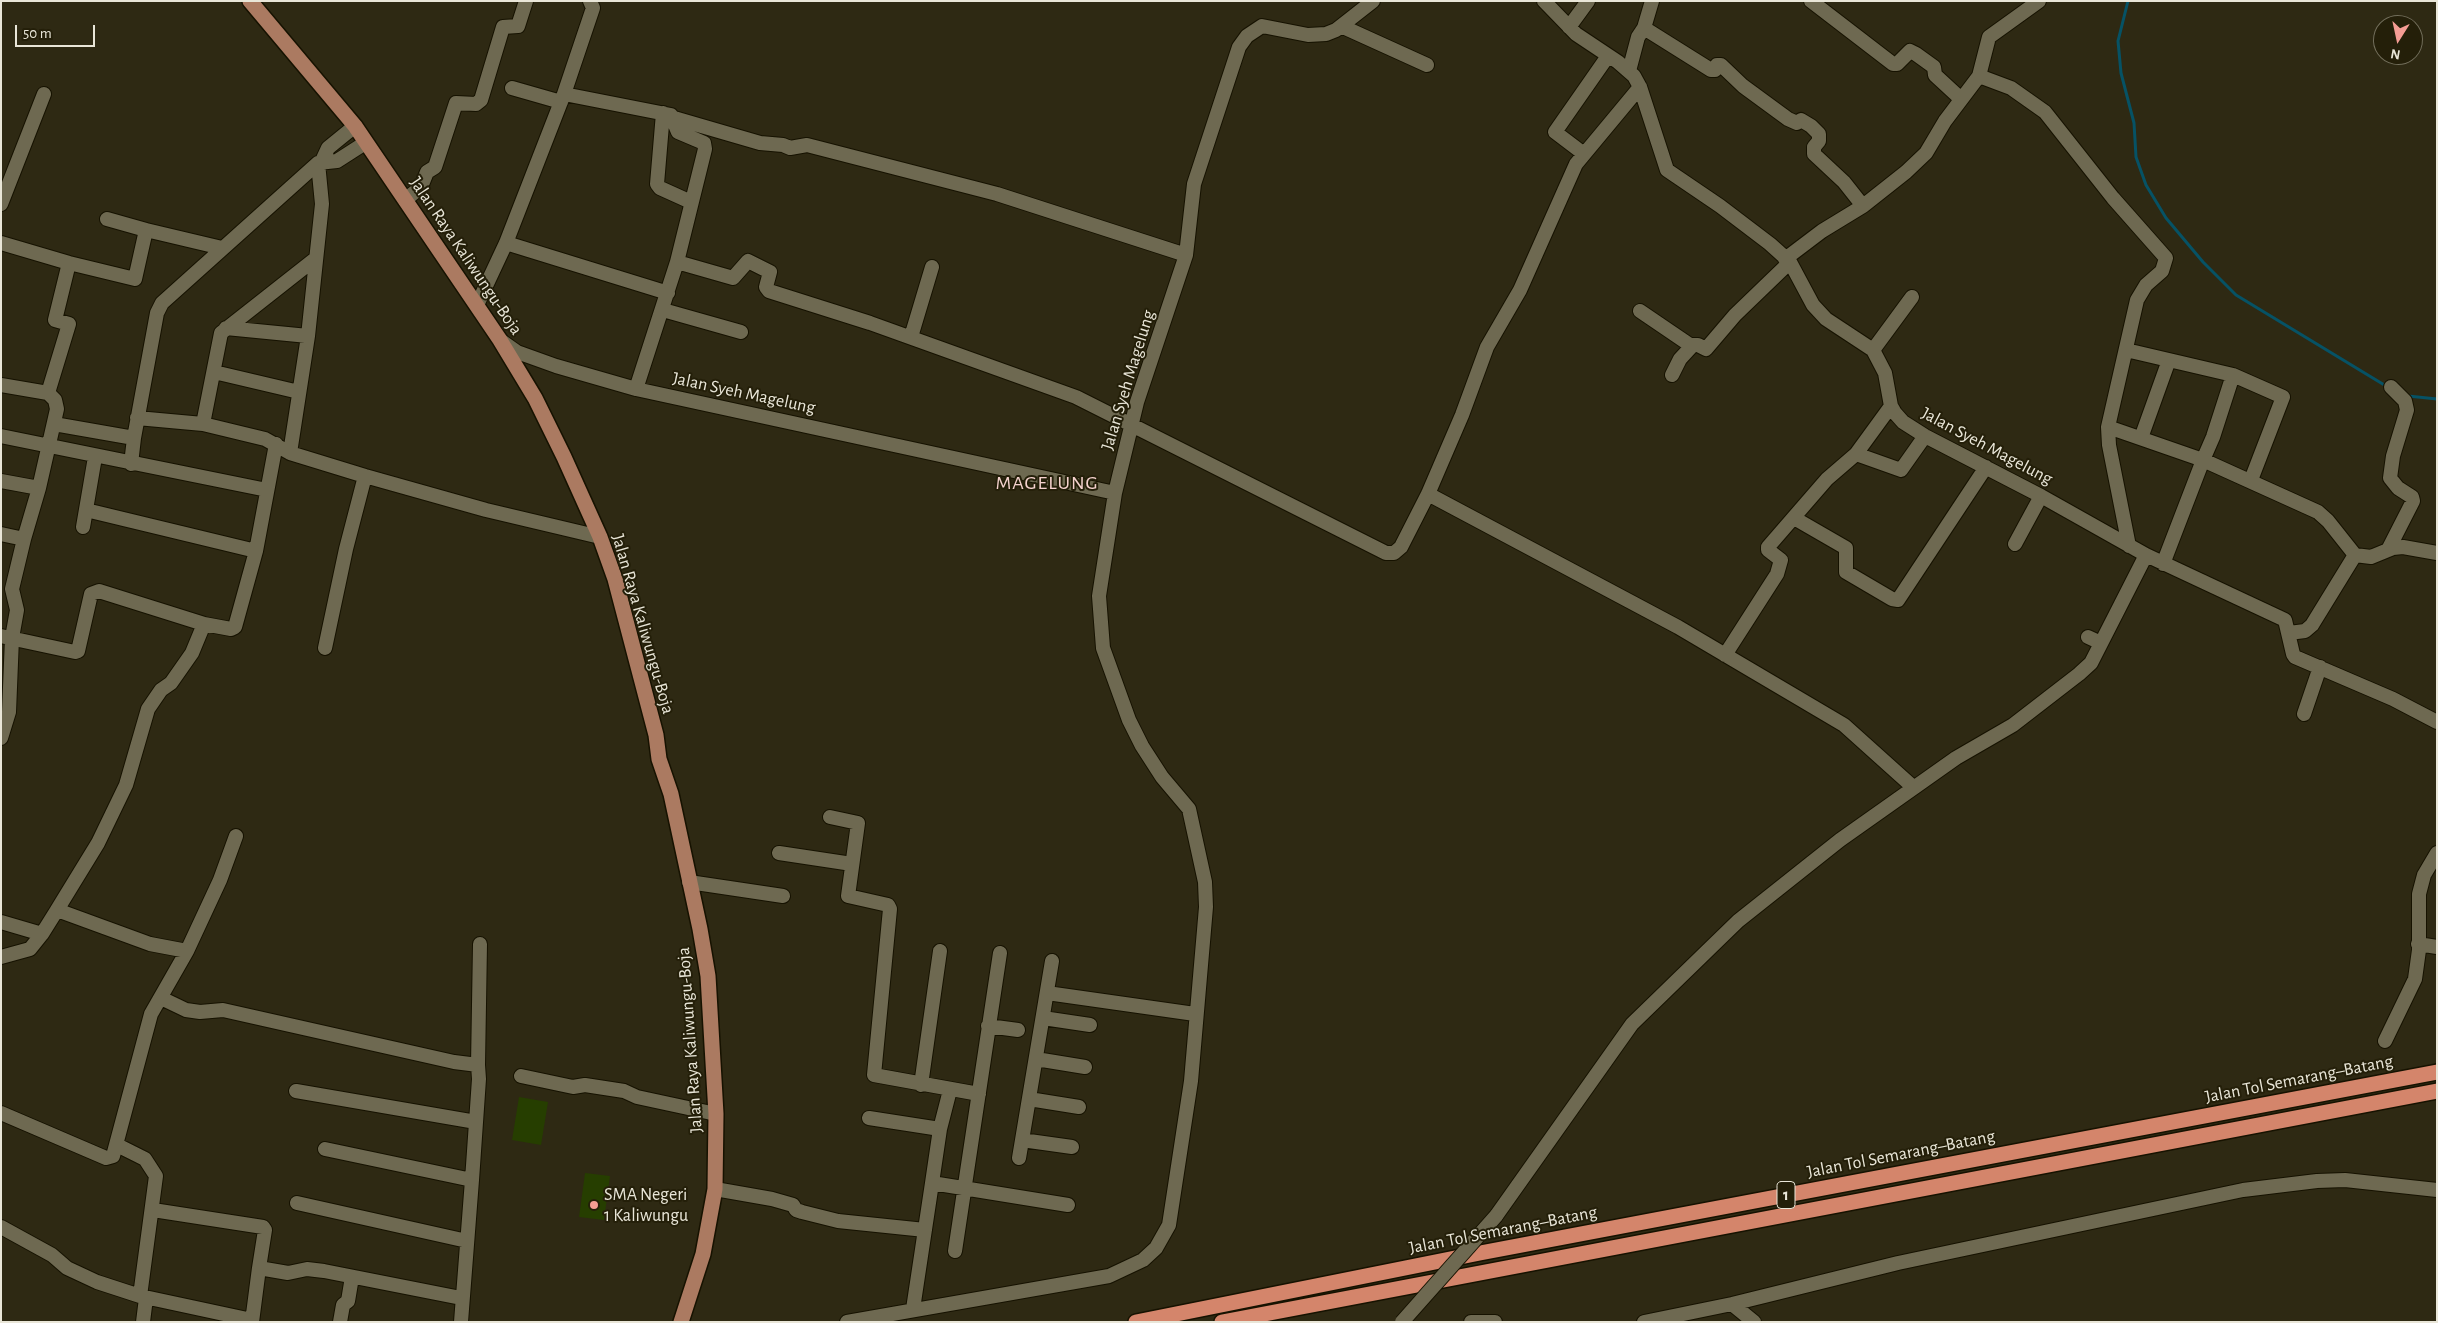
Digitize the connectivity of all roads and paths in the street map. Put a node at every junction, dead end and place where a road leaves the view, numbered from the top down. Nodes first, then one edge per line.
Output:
1 (250, 1) edge
2 (526, 1) edge
3 (590, 1) edge
4 (1373, 1) edge
5 (1544, 1) edge
6 (1588, 1) edge
7 (1811, 1) edge
8 (2039, 1) edge
9 (1647, 4) edge
10 (1341, 26) junction
11 (1569, 27) junction
12 (1644, 28) junction
13 (1608, 56) junction
14 (1427, 65) dead end
15 (1630, 71) junction
16 (1979, 76) junction
17 (1640, 87) junction
18 (512, 88) dead end
19 (44, 94) dead end
20 (562, 98) junction
21 (1961, 100) junction
22 (668, 115) junction
23 (355, 126) junction
24 (365, 142) junction
25 (1584, 154) junction
26 (320, 162) junction
27 (405, 200) junction
28 (691, 202) junction
29 (1, 204) edge
30 (1863, 206) junction
31 (107, 219) dead end
32 (146, 230) junction
33 (1, 243) edge
34 (506, 243) junction
35 (222, 248) junction
36 (1186, 255) junction
37 (315, 259) junction
38 (1788, 260) junction
39 (677, 262) junction
40 (69, 263) junction
41 (932, 267) dead end
42 (668, 294) junction
43 (1912, 297) dead end
44 (477, 305) junction
45 (662, 310) junction
46 (1640, 311) dead end
47 (226, 328) junction
48 (741, 332) dead end
49 (308, 336) junction
50 (910, 337) junction
51 (500, 340) junction
52 (1692, 346) junction
53 (1873, 350) junction
54 (2126, 350) junction
55 (2169, 360) junction
56 (214, 372) junction
57 (1672, 375) dead end
58 (2233, 375) junction
59 (1, 385) edge
60 (636, 389) junction
61 (300, 392) junction
62 (2396, 392) dead end
63 (48, 393) junction
64 (1892, 406) junction
65 (137, 418) junction
66 (54, 424) junction
67 (203, 424) junction
68 (1131, 426) junction
69 (2108, 427) junction
70 (1, 436) edge
71 (1925, 436) junction
72 (134, 438) junction
73 (2141, 438) junction
74 (276, 444) junction
75 (48, 447) junction
76 (290, 453) junction
77 (1856, 454) junction
78 (95, 457) junction
79 (2203, 460) junction
80 (131, 464) junction
81 (1986, 467) junction
82 (365, 476) junction
83 (2251, 480) junction
84 (1, 481) edge
85 (40, 488) junction
86 (267, 490) junction
87 (1115, 493) junction
88 (1428, 494) junction
89 (2041, 496) junction
90 (86, 510) junction
91 (1794, 518) junction
92 (83, 527) dead end
93 (1, 534) edge
94 (600, 537) junction
95 (24, 539) junction
96 (2015, 544) dead end
97 (2129, 546) junction
98 (2388, 550) junction
99 (256, 551) junction
100 (2437, 554) edge
101 (2355, 555) junction
102 (2146, 556) junction
103 (2163, 564) junction
104 (7, 588) edge
105 (204, 624) junction
106 (2289, 634) junction
107 (6, 637) edge
108 (2088, 637) dead end
109 (2101, 643) junction
110 (325, 648) dead end
111 (1725, 655) junction
112 (2320, 667) junction
113 (6, 679) edge
114 (2304, 714) dead end
115 (2437, 722) edge
116 (1, 738) edge
117 (1913, 787) junction
118 (830, 816) dead end
119 (236, 836) dead end
120 (2437, 852) edge
121 (779, 853) dead end
122 (852, 864) junction
123 (689, 882) junction
124 (783, 896) dead end
125 (57, 910) junction
126 (1, 922) edge
127 (42, 934) junction
128 (480, 944) dead end
129 (2418, 944) junction
130 (2437, 947) edge
131 (187, 951) junction
132 (940, 951) dead end
133 (1000, 953) dead end
134 (1, 958) edge
135 (1052, 961) dead end
136 (1047, 993) junction
137 (161, 998) junction
138 (1195, 1014) junction
139 (1043, 1018) junction
140 (1090, 1025) dead end
141 (988, 1026) junction
142 (1018, 1030) dead end
143 (2385, 1041) dead end
144 (1036, 1059) junction
145 (478, 1065) junction
146 (1085, 1067) dead end
147 (2437, 1072) edge
148 (522, 1076) dead end
149 (921, 1085) junction
150 (950, 1090) junction
151 (2437, 1090) edge
152 (296, 1091) dead end
153 (979, 1094) junction
154 (1029, 1099) junction
155 (1079, 1107) dead end
156 (1, 1113) edge
157 (716, 1114) junction
158 (869, 1118) dead end
159 (476, 1122) junction
160 (940, 1129) junction
161 (1022, 1140) junction
162 (116, 1146) junction
163 (1072, 1147) dead end
164 (325, 1149) dead end
165 (1019, 1158) dead end
166 (472, 1180) junction
167 (932, 1183) junction
168 (965, 1188) junction
169 (715, 1189) junction
170 (2437, 1190) edge
171 (297, 1203) dead end
172 (1068, 1204) dead end
173 (153, 1210) junction
174 (1, 1227) edge
175 (925, 1230) junction
176 (467, 1241) junction
177 (955, 1251) dead end
178 (259, 1268) junction
179 (352, 1277) junction
180 (143, 1297) junction
181 (462, 1298) junction
182 (1732, 1304) junction
183 (913, 1309) junction
184 (252, 1321) edge
185 (143, 1322) edge
186 (340, 1322) edge
187 (461, 1322) edge
188 (682, 1322) edge
189 (847, 1322) edge
190 (1136, 1322) edge
191 (1222, 1322) edge
192 (1402, 1322) edge
193 (1471, 1322) edge
194 (1495, 1322) edge
195 (1644, 1322) edge
196 (1754, 1322) edge

1 - 23 main road, Jalan Raya Kaliwungu-Boja
2 - 27 street
3 - 20 street
4 - 10 street, Jalan Syeh Magelung
5 - 11 street
6 - 11 street
7 - 21 street
8 - 16 street
9 - 12 street
10 - 14 street
10 - 36 street, Jalan Syeh Magelung
11 - 13 street
12 - 15 street
12 - 30 street
13 - 15 street
13 - 25 street
15 - 17 street
16 - 21 street
16 - 54 street
17 - 25 street
17 - 38 street
18 - 20 street
19 - 29 street
20 - 22 street
20 - 34 street
21 - 30 street
22 - 28 street
22 - 28 street
22 - 36 street
23 - 24 main road, Jalan Raya Kaliwungu-Boja
23 - 26 street
24 - 26 street
24 - 27 main road, Jalan Raya Kaliwungu-Boja
25 - 88 street
26 - 35 street
26 - 37 street
27 - 44 main road, Jalan Raya Kaliwungu-Boja
28 - 39 street
30 - 38 street
31 - 32 street
32 - 35 street
32 - 40 street
33 - 40 street
34 - 42 street
34 - 44 street
35 - 65 street
36 - 68 street, Jalan Syeh Magelung
37 - 47 street
37 - 49 street
38 - 52 street
38 - 53 street
39 - 42 street
39 - 50 street
40 - 63 street
41 - 50 street
42 - 45 street
43 - 53 street
44 - 51 main road, Jalan Raya Kaliwungu-Boja
45 - 48 street
45 - 60 street
46 - 52 street
47 - 49 street
47 - 56 street
49 - 61 street
50 - 68 street
51 - 60 street, Jalan Syeh Magelung
51 - 94 main road, Jalan Raya Kaliwungu-Boja
52 - 57 street
53 - 64 street, Jalan Syeh Magelung
54 - 55 street
54 - 69 street
55 - 58 street
55 - 73 street
56 - 61 street
56 - 67 street
58 - 79 street
58 - 83 street
59 - 63 street
60 - 87 street, Jalan Syeh Magelung
61 - 76 street
62 - 98 street
63 - 66 street
64 - 71 street, Jalan Syeh Magelung
64 - 77 street
65 - 67 street
65 - 72 street
66 - 72 street
66 - 75 street
67 - 74 street
68 - 87 street, Jalan Syeh Magelung
68 - 88 street
69 - 73 street
69 - 97 street
70 - 75 street
71 - 77 street
71 - 81 street, Jalan Syeh Magelung
72 - 80 street
73 - 79 street
74 - 76 street
74 - 86 street
75 - 78 street
75 - 85 street
76 - 82 street
77 - 91 street
78 - 80 street
78 - 90 street
79 - 83 street
79 - 103 street
80 - 86 street
81 - 89 street, Jalan Syeh Magelung
81 - 91 street
82 - 94 street
82 - 110 street
83 - 101 street
84 - 85 street
85 - 95 street
86 - 99 street
87 - 138 street
88 - 111 street
89 - 96 street
89 - 97 street, Jalan Syeh Magelung
90 - 92 street
90 - 99 street
91 - 111 street
93 - 95 street
94 - 123 main road, Jalan Raya Kaliwungu-Boja
95 - 104 street
97 - 102 street, Jalan Syeh Magelung
98 - 100 street
98 - 101 street
99 - 105 street
101 - 106 street
102 - 103 street, Jalan Syeh Magelung
102 - 109 street
103 - 106 street, Jalan Syeh Magelung
104 - 107 street
105 - 107 street
105 - 125 street
106 - 112 street, Jalan Syeh Magelung
107 - 113 street
108 - 109 street
109 - 117 street
111 - 117 street
112 - 114 street
112 - 115 street, Jalan Syeh Magelung
113 - 116 street
117 - 192 street, bridge
118 - 122 street
119 - 131 street
120 - 129 street
121 - 122 street
122 - 149 street
123 - 124 street
123 - 157 main road, Jalan Raya Kaliwungu-Boja
125 - 127 street
125 - 131 street
126 - 127 street
127 - 134 street
128 - 145 street
129 - 130 street
129 - 143 street
131 - 137 street
132 - 149 street
133 - 141 street
135 - 136 street
136 - 138 street
136 - 139 street
137 - 145 street
137 - 162 street
138 - 183 street
139 - 140 street
139 - 144 street
141 - 142 street
141 - 153 street
144 - 146 street
144 - 154 street
145 - 159 street
147 - 190 highway, Jalan Tol Semarang–Batang / 1
148 - 157 street
149 - 150 street
150 - 153 street
150 - 160 street
151 - 191 highway, Jalan Tol Semarang–Batang / 1
152 - 159 street
153 - 168 street
154 - 155 street
154 - 161 street
156 - 162 street
157 - 169 main road, Jalan Raya Kaliwungu-Boja
158 - 160 street
159 - 166 street
160 - 167 street
161 - 163 street
161 - 165 street
162 - 173 street
164 - 166 street
166 - 176 street
167 - 168 street
167 - 175 street
168 - 172 street
168 - 177 street
169 - 175 street
169 - 188 main road, Jalan Raya Kaliwungu-Boja
170 - 182 street
171 - 176 street
173 - 178 street
173 - 180 street
174 - 180 street
175 - 183 street
176 - 181 street
178 - 179 street
178 - 184 street
179 - 181 street
179 - 186 street
180 - 184 street
180 - 185 street
181 - 187 street
182 - 195 street
182 - 196 street
183 - 189 street
193 - 194 street

